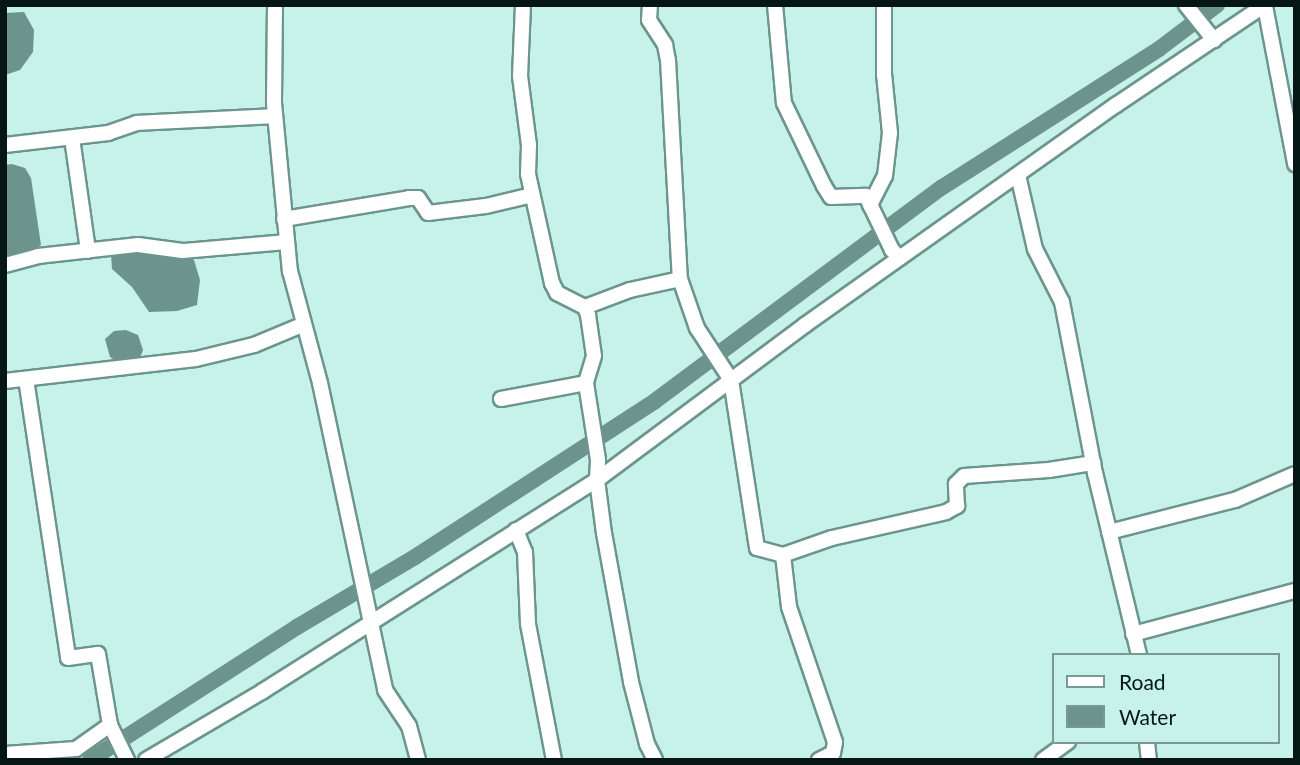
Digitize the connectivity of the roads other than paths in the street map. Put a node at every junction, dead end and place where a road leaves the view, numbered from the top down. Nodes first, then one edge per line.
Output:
1 (275, 5) edge
2 (523, 5) edge
3 (650, 5) edge
4 (775, 5) edge
5 (884, 5) edge
6 (1186, 5) edge
7 (1265, 6) edge
8 (1214, 40) junction
9 (275, 116) junction
10 (72, 138) junction
11 (5, 145) edge
12 (1294, 157) edge
13 (1018, 175) junction
14 (532, 195) junction
15 (870, 205) junction
16 (284, 219) junction
17 (286, 242) junction
18 (88, 251) junction
19 (896, 254) junction
20 (5, 265) edge
21 (680, 279) junction
22 (585, 307) junction
23 (302, 325) junction
24 (726, 375) junction
25 (26, 379) junction
26 (5, 381) edge
27 (586, 383) junction
28 (501, 399) dead end
29 (1093, 463) junction
30 (1295, 474) edge
31 (597, 480) junction
32 (516, 530) junction
33 (1109, 532) junction
34 (783, 555) junction
35 (1295, 591) edge
36 (371, 621) junction
37 (1133, 634) junction
38 (1138, 653) edge
39 (111, 726) junction
40 (1065, 744) edge
41 (5, 754) edge
42 (127, 759) edge
43 (1044, 759) edge
44 (146, 760) edge
45 (418, 760) edge
46 (554, 760) edge
47 (655, 760) edge
48 (819, 760) edge

1 - 9 street
2 - 14 street
3 - 21 street
4 - 15 street
5 - 15 street
6 - 8 street
7 - 8 street
7 - 12 street
8 - 13 street
9 - 10 street
9 - 16 street
10 - 11 street
10 - 18 street
13 - 19 street
13 - 29 street
14 - 16 street
14 - 22 street
15 - 19 street
16 - 17 street
17 - 18 street
17 - 23 street
18 - 20 street
19 - 24 street
21 - 22 street
21 - 24 street
22 - 27 street
23 - 25 street
23 - 36 street
24 - 31 street
24 - 34 street
25 - 26 street
25 - 39 street
27 - 28 street
27 - 31 street
29 - 33 street
29 - 34 street
30 - 33 street
31 - 32 street
31 - 47 street
32 - 36 street
32 - 46 street
33 - 37 street
34 - 48 street
35 - 37 street
36 - 44 street
36 - 45 street
37 - 38 street
39 - 41 street
39 - 42 street
40 - 43 street

